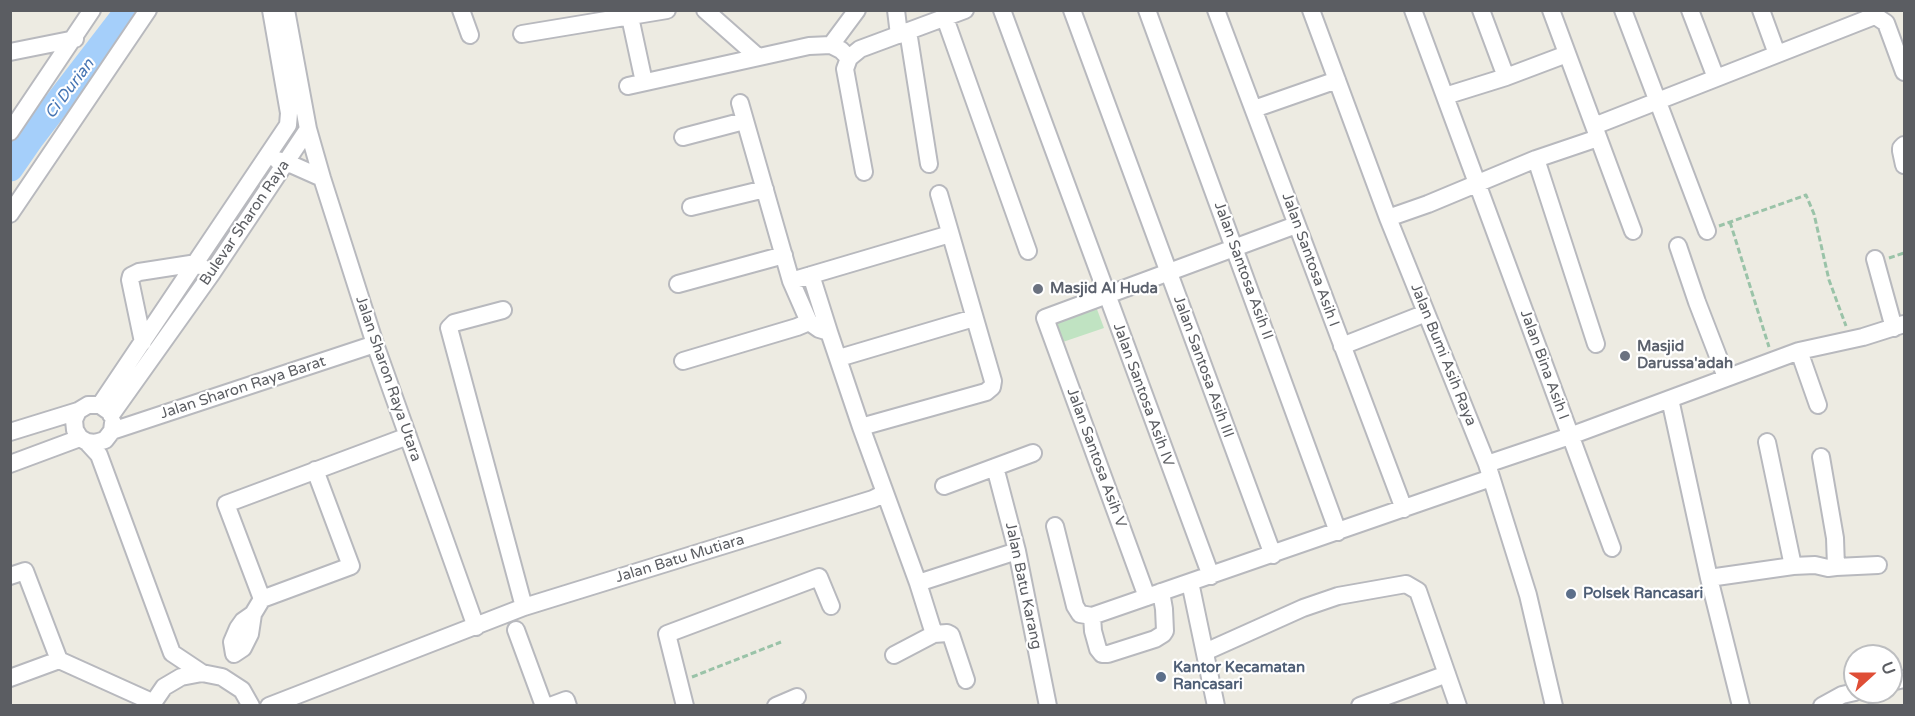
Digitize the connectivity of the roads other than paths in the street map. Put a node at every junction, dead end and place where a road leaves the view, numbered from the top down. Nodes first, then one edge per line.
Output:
1 (93, 10) edge
2 (148, 10) edge
3 (271, 10) edge
4 (286, 10) edge
5 (461, 10) edge
6 (667, 10) edge
7 (705, 10) edge
8 (856, 10) edge
9 (896, 10) edge
10 (965, 10) edge
11 (1002, 10) edge
12 (1072, 10) edge
13 (1147, 10) edge
14 (1216, 10) edge
15 (1311, 10) edge
16 (1413, 10) edge
17 (1481, 10) edge
18 (1551, 10) edge
19 (1623, 10) edge
20 (1690, 10) edge
21 (1761, 10) edge
22 (630, 17) junction
23 (945, 18) junction
24 (903, 33) junction
25 (522, 34) dead end
26 (470, 35) dead end
27 (75, 39) junction
28 (831, 45) junction
29 (284, 47) junction
30 (10, 52) edge
31 (1901, 53) edge
32 (1567, 54) junction
33 (1777, 54) junction
34 (758, 57) junction
35 (849, 58) junction
36 (1905, 72) edge
37 (1506, 77) junction
38 (1716, 78) junction
39 (1337, 80) junction
40 (1445, 96) junction
41 (1658, 100) junction
42 (740, 104) dead end
43 (1254, 109) junction
44 (744, 121) junction
45 (309, 129) junction
46 (10, 132) edge
47 (1596, 132) junction
48 (683, 137) dead end
49 (1905, 144) edge
50 (267, 158) junction
51 (1536, 159) junction
52 (286, 162) junction
53 (928, 164) dead end
54 (1905, 165) edge
55 (864, 172) dead end
56 (322, 178) junction
57 (1476, 183) junction
58 (765, 189) junction
59 (939, 194) dead end
60 (691, 207) dead end
61 (10, 214) edge
62 (1388, 218) junction
63 (1296, 225) junction
64 (1633, 231) dead end
65 (1707, 231) road end
66 (950, 234) junction
67 (1678, 246) dead end
68 (1235, 249) junction
69 (1028, 251) dead end
70 (784, 255) junction
71 (1875, 260) dead end
72 (197, 263) junction
73 (212, 273) junction
74 (1168, 274) junction
75 (811, 275) junction
76 (791, 281) junction
77 (678, 284) dead end
78 (1106, 296) junction
79 (503, 310) dead end
80 (1426, 313) junction
81 (974, 318) junction
82 (809, 322) junction
83 (1899, 326) edge
84 (830, 332) junction
85 (143, 342) junction
86 (375, 344) junction
87 (1596, 344) dead end
88 (1342, 345) junction
89 (1799, 351) junction
90 (839, 358) junction
91 (683, 360) dead end
92 (1726, 377) junction
93 (1670, 399) junction
94 (1818, 405) dead end
95 (78, 411) junction
96 (861, 427) junction
97 (109, 428) junction
98 (10, 432) edge
99 (408, 436) junction
100 (1570, 436) junction
101 (84, 440) junction
102 (1767, 442) dead end
103 (1033, 453) dead end
104 (1821, 457) dead end
105 (10, 464) edge
106 (995, 467) junction
107 (315, 470) junction
108 (1489, 471) junction
109 (944, 486) dead end
110 (885, 493) junction
111 (1404, 509) junction
112 (1055, 526) dead end
113 (1338, 532) junction
114 (1612, 548) dead end
115 (1017, 551) junction
116 (1273, 555) junction
117 (1878, 565) dead end
118 (1793, 566) junction
119 (1836, 567) junction
120 (10, 576) edge
121 (1211, 576) junction
122 (1709, 578) junction
123 (1190, 582) junction
124 (918, 583) junction
125 (1154, 595) junction
126 (262, 599) junction
127 (831, 606) dead end
128 (524, 607) junction
129 (1092, 616) junction
130 (476, 627) junction
131 (516, 630) dead end
132 (934, 634) junction
133 (1205, 652) junction
134 (172, 653) junction
135 (894, 655) dead end
136 (59, 660) junction
137 (202, 672) junction
138 (1447, 674) junction
139 (222, 677) junction
140 (10, 678) edge
141 (966, 680) dead end
142 (164, 687) junction
143 (1843, 695) edge
144 (797, 698) dead end
145 (151, 704) edge
146 (251, 705) edge
147 (269, 705) edge
148 (544, 705) edge
149 (550, 705) edge
150 (568, 705) edge
151 (685, 705) edge
152 (776, 705) edge
153 (1048, 705) edge
154 (1216, 705) edge
155 (1360, 705) edge
156 (1458, 705) edge
157 (1554, 705) edge
158 (1741, 705) edge
159 (1822, 705) edge

1 - 27 street
2 - 61 street
3 - 29 street, Bulevar Sharon Raya
4 - 29 street, Bulevar Sharon Raya
5 - 26 street
6 - 22 street
7 - 34 street
8 - 28 street
9 - 24 street
10 - 23 street
11 - 78 street, Jalan Santosa Asih IV
12 - 74 street, Jalan Santosa Asih III
13 - 68 street, Jalan Santosa Asih II
14 - 43 street, Jalan Santosa Asih I
15 - 39 street, Jalan Bumi Asih Raya
16 - 40 street, Jalan Bina Asih I
17 - 37 street
18 - 32 street
19 - 41 street
20 - 38 street
21 - 33 street
22 - 25 street
22 - 34 street
23 - 24 street
23 - 69 street
24 - 35 street
24 - 53 street
27 - 30 street
27 - 46 street
28 - 34 street
28 - 35 street
29 - 45 street, Bulevar Sharon Raya
29 - 50 street, Bulevar Sharon Raya
31 - 33 street
31 - 36 street
32 - 37 street
32 - 47 street
33 - 38 street
35 - 55 street
37 - 40 street
38 - 41 street
39 - 43 street
39 - 62 street, Jalan Bumi Asih Raya
40 - 57 street, Jalan Bina Asih I
41 - 47 street
41 - 65 street
42 - 44 street
43 - 63 street, Jalan Santosa Asih I
44 - 48 street
44 - 58 street
45 - 52 street, Bulevar Sharon Raya
45 - 56 street, Jalan Sharon Raya Utara
47 - 51 street
47 - 64 street
49 - 54 street
50 - 52 street
50 - 72 street, Bulevar Sharon Raya
51 - 57 street
51 - 87 street
52 - 56 street
52 - 73 street, Bulevar Sharon Raya
56 - 86 street, Jalan Sharon Raya Utara
57 - 62 street
57 - 100 street, Jalan Bina Asih I
58 - 60 street
58 - 70 street
59 - 66 street
62 - 80 street, Jalan Bumi Asih Raya
63 - 68 street
63 - 88 street, Jalan Santosa Asih I
66 - 75 street
66 - 81 street
67 - 92 street
68 - 74 street
68 - 113 street, Jalan Santosa Asih II
70 - 76 street
70 - 77 street
71 - 83 street
72 - 73 street
72 - 85 street, Bulevar Sharon Raya
72 - 85 street
73 - 97 street, Bulevar Sharon Raya
74 - 78 street
74 - 116 street, Jalan Santosa Asih III
75 - 76 street
75 - 84 street
76 - 82 street
78 - 121 street, Jalan Santosa Asih IV
78 - 125 street, Jalan Santosa Asih V
79 - 128 street
80 - 88 street
80 - 108 street, Jalan Bumi Asih Raya
81 - 90 street
81 - 96 street
82 - 84 street
82 - 91 street
83 - 89 street
84 - 90 street
85 - 97 street, Bulevar Sharon Raya
86 - 97 street, Jalan Sharon Raya Barat
86 - 99 street, Jalan Sharon Raya Utara
88 - 111 street, Jalan Santosa Asih I
89 - 92 street
89 - 94 street
90 - 96 street
92 - 93 street
93 - 100 street
93 - 122 street
95 - 97 street
95 - 98 street
95 - 101 street
96 - 110 street
97 - 101 street
97 - 134 street
99 - 107 street
99 - 130 street, Jalan Sharon Raya Utara
100 - 108 street
100 - 114 street, Jalan Bina Asih I
101 - 105 street
102 - 118 street
103 - 106 street
104 - 119 street
106 - 109 street
106 - 115 street, Jalan Batu Karang
107 - 126 street
107 - 126 street
108 - 111 street
108 - 157 street, Jalan Bumi Asih Raya
110 - 124 street
110 - 128 street, Jalan Batu Mutiara
111 - 113 street
112 - 129 street
113 - 116 street
115 - 124 street
115 - 153 street, Jalan Batu Karang
116 - 121 street
117 - 119 street
118 - 119 street
118 - 122 street
120 - 136 street
121 - 123 street
122 - 158 street
123 - 125 street
123 - 133 street
124 - 132 street
125 - 129 street
125 - 129 street, Jalan Santosa Asih V
126 - 139 street
127 - 151 street
128 - 130 street, Jalan Batu Mutiara
130 - 147 street, Jalan Batu Mutiara
131 - 148 street
132 - 135 street
132 - 141 street
133 - 138 street
133 - 154 street
134 - 137 street
134 - 142 street
136 - 140 street
136 - 145 street
137 - 139 street
137 - 142 street
138 - 155 street
138 - 156 street
139 - 146 street
142 - 145 street
143 - 159 street
144 - 152 street
149 - 150 street

